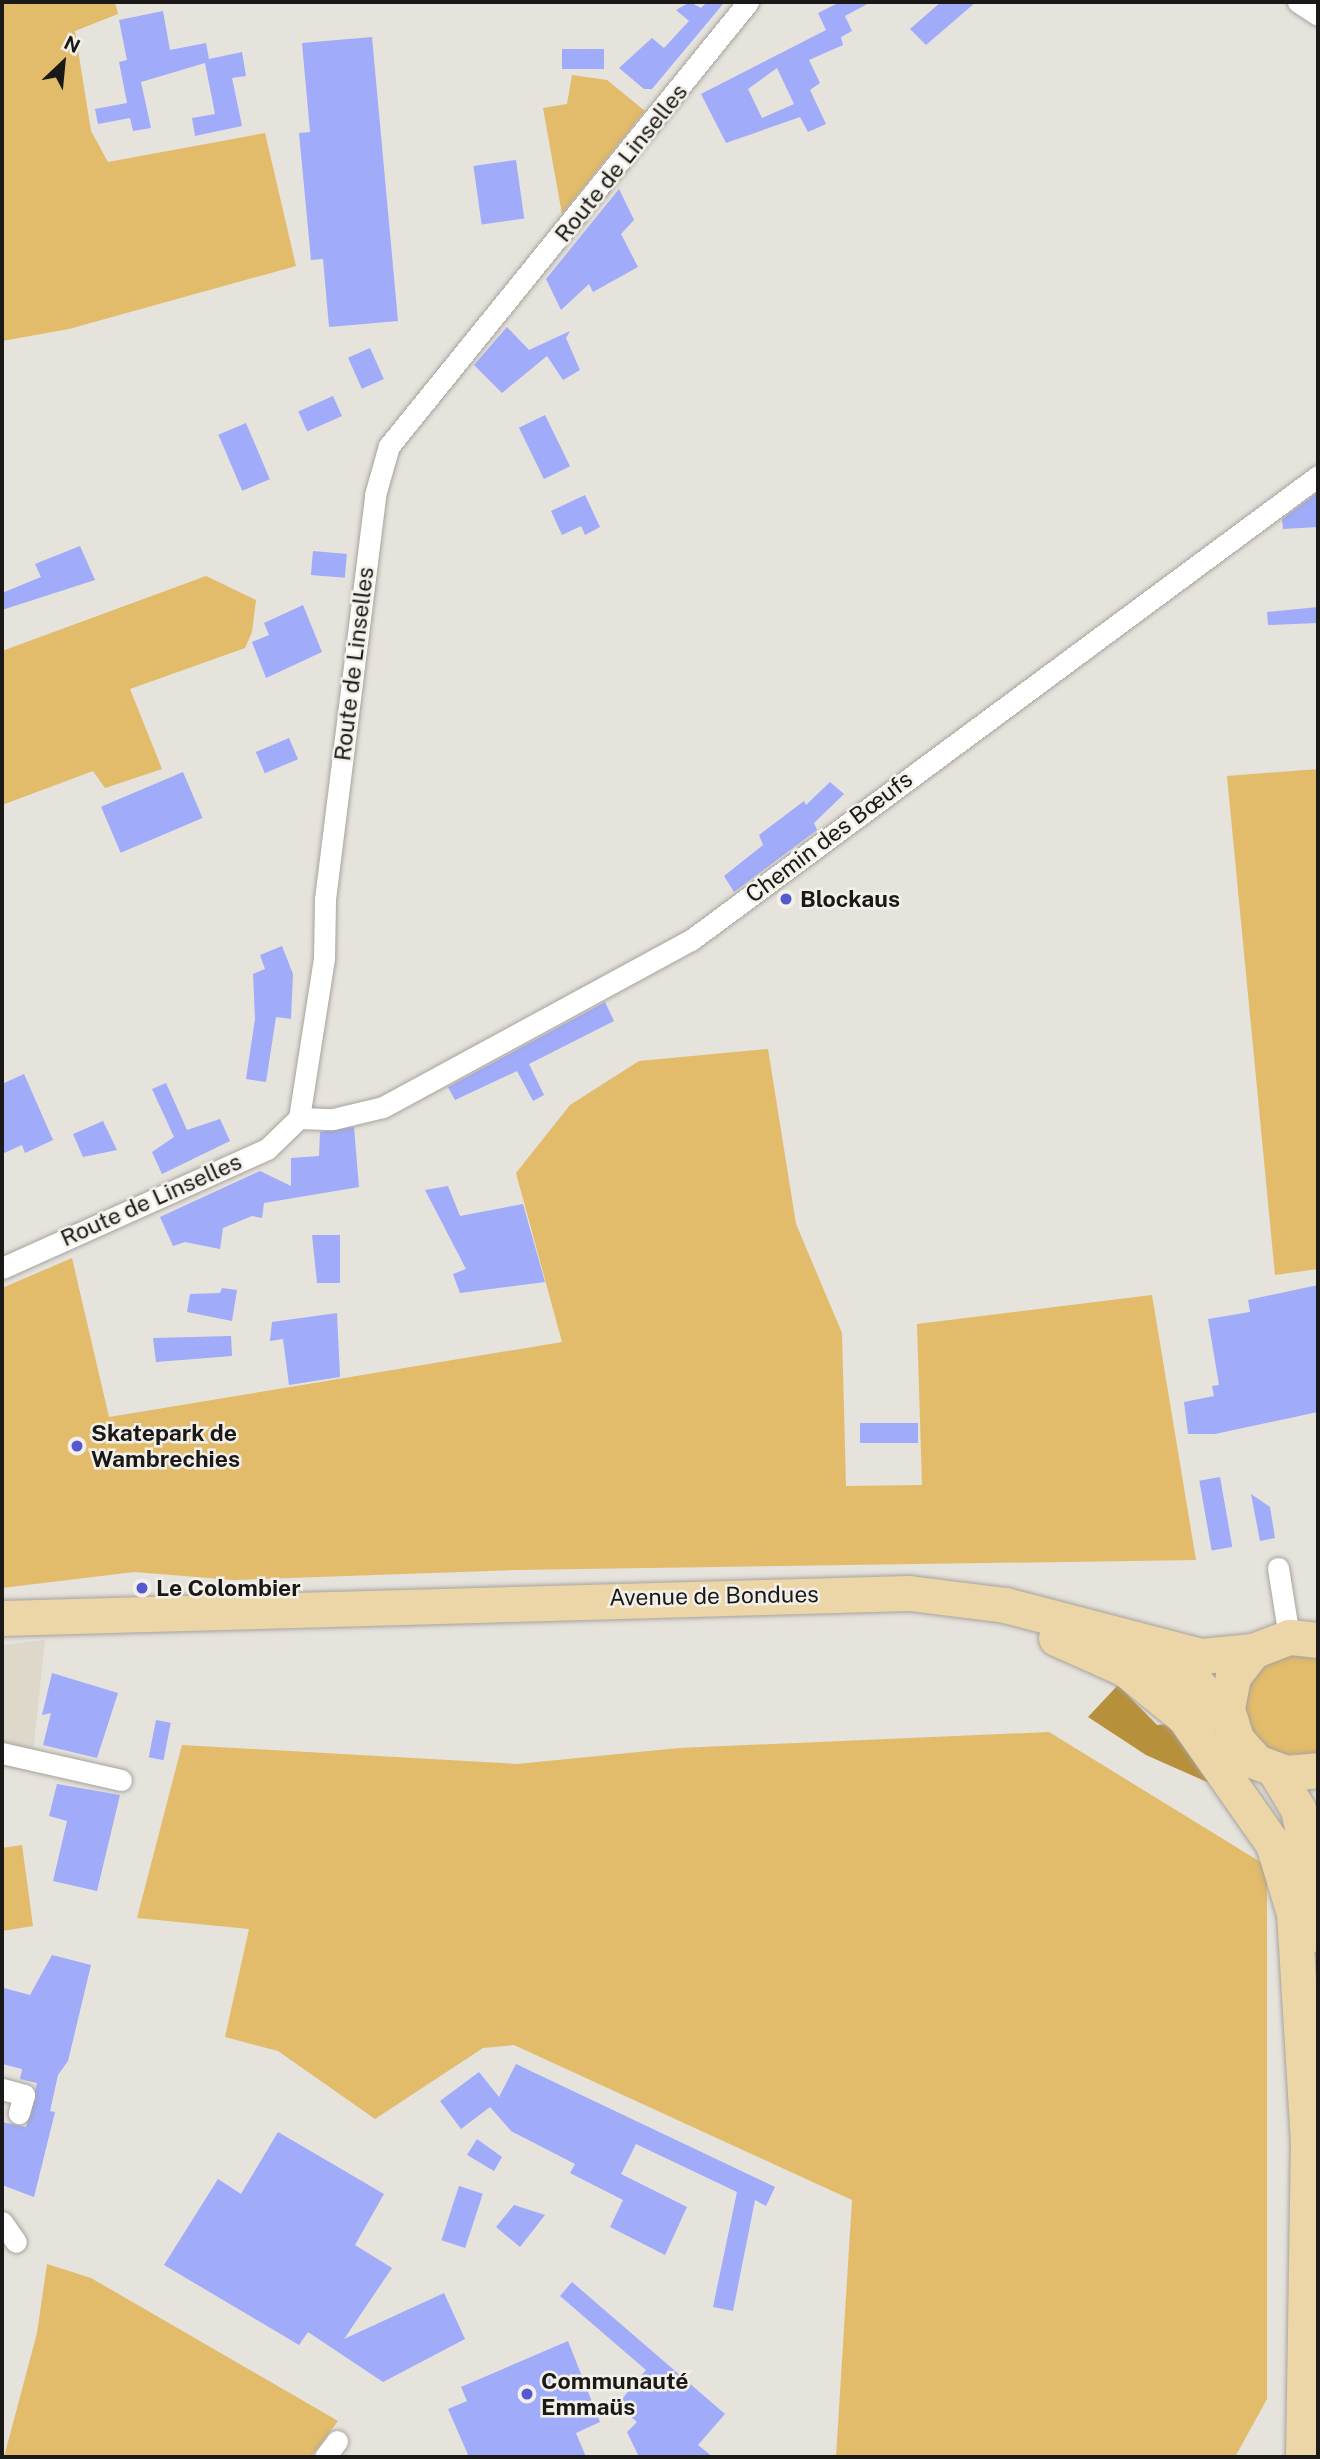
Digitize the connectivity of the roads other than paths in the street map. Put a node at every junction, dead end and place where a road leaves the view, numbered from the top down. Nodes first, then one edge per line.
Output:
1 (748, 2) edge
2 (1298, 2) edge
3 (1318, 15) edge
4 (1318, 476) edge
5 (299, 1118) junction
6 (2, 1268) edge
7 (1278, 1568) dead end
8 (909, 1593) junction
9 (2, 1618) edge
10 (1060, 1620) junction
11 (1303, 1638) edge
12 (1253, 1651) junction
13 (1229, 1720) junction
14 (2, 1753) edge
15 (1318, 1770) edge
16 (1275, 1771) junction
17 (121, 1780) dead end
18 (1318, 1829) edge
19 (1312, 1895) junction
20 (2, 2089) edge
21 (19, 2113) dead end
22 (1308, 2144) junction
23 (2, 2222) edge
24 (16, 2242) dead end
25 (1303, 2457) edge

1 - 5 street, Route de Linselles
2 - 3 street
4 - 5 street, Chemin des Bœufs
5 - 6 street, Route de Linselles
7 - 11 street
8 - 9 main road, Avenue de Bondues
8 - 10 main road, Avenue de Bondues
8 - 22 main road
10 - 12 main road, Avenue de Bondues
10 - 13 main road, Avenue de Bondues
11 - 12 main road, Avenue de Bondues
12 - 13 main road
13 - 16 main road, Avenue de Bondues
14 - 17 street
15 - 16 main road
16 - 19 main road
18 - 19 main road
19 - 22 main road
20 - 21 street
22 - 25 main road
23 - 24 street

